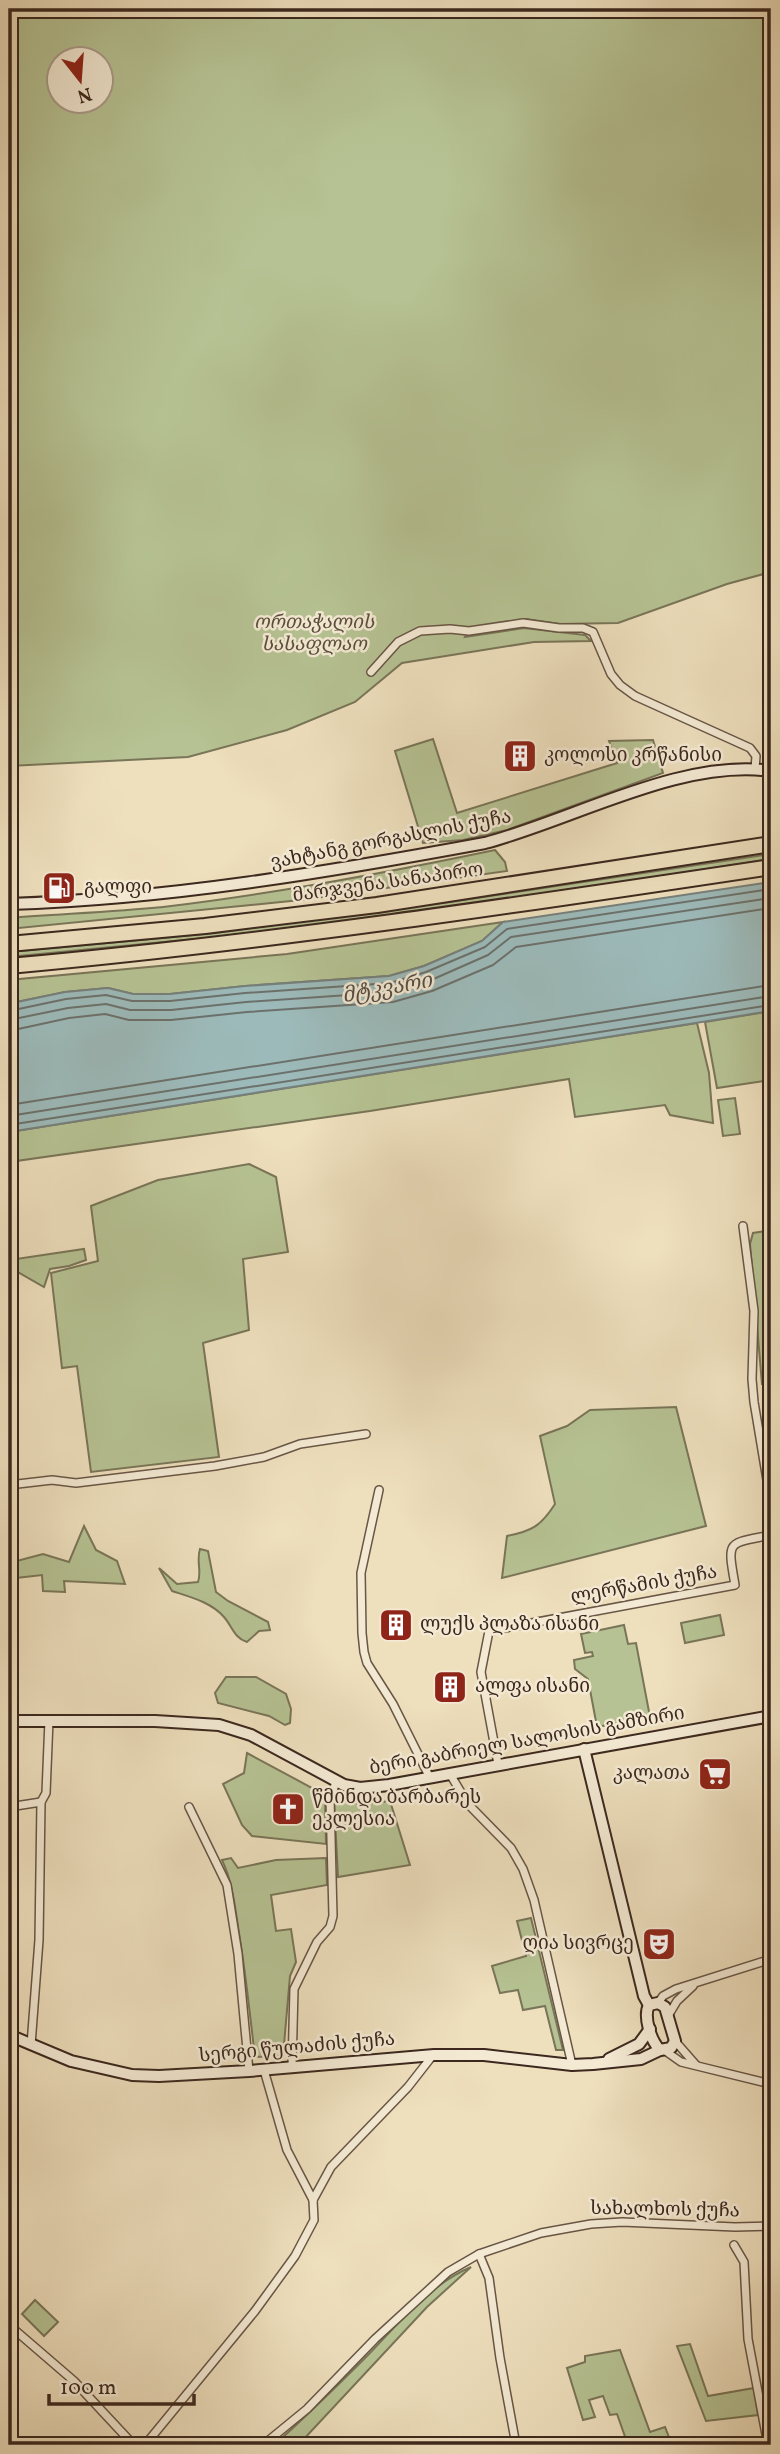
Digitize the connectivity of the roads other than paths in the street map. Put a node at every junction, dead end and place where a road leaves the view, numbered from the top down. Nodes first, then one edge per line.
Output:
1 (370, 672) dead end
2 (755, 769) junction
3 (771, 771) edge
4 (771, 844) edge
5 (771, 867) edge
6 (9, 904) edge
7 (9, 944) edge
8 (9, 966) edge
9 (743, 1226) dead end
10 (366, 1434) dead end
11 (9, 1485) edge
12 (379, 1490) dead end
13 (771, 1504) edge
14 (771, 1535) edge
15 (771, 1716) edge
16 (49, 1719) junction
17 (9, 1721) edge
18 (584, 1749) junction
19 (498, 1764) junction
20 (450, 1774) junction
21 (430, 1778) junction
22 (336, 1782) junction
23 (41, 1802) junction
24 (9, 1807) edge
25 (189, 1808) dead end
26 (771, 1959) edge
27 (693, 1985) junction
28 (653, 2004) junction
29 (668, 2016) junction
30 (650, 2029) junction
31 (9, 2035) edge
32 (675, 2041) junction
33 (32, 2045) junction
34 (662, 2050) junction
35 (434, 2055) junction
36 (593, 2064) junction
37 (572, 2065) junction
38 (696, 2065) junction
39 (292, 2067) junction
40 (264, 2070) junction
41 (249, 2071) junction
42 (771, 2084) edge
43 (313, 2200) junction
44 (771, 2226) edge
45 (734, 2245) dead end
46 (479, 2254) junction
47 (9, 2325) edge
48 (132, 2445) edge
49 (145, 2445) edge
50 (263, 2445) edge
51 (516, 2445) edge
52 (768, 2445) edge

1 - 2 street
2 - 3 street, ვახტანგ გორგასლის ქუჩა
2 - 6 street, ვახტანგ გორგასლის ქუჩა
4 - 7 highway, მარჯვენა სანაპირო
5 - 8 highway, მარჯვენა სანაპირო
9 - 13 street
10 - 11 street
12 - 21 street
14 - 19 street, ლერწამის ქუჩა
15 - 18 street, ბერი გაბრიელ სალოსის გამზირი
16 - 17 street, ბერი გაბრიელ სალოსის გამზირი
16 - 22 street, ბერი გაბრიელ სალოსის გამზირი
16 - 23 street
18 - 19 street, ბერი გაბრიელ სალოსის გამზირი
18 - 28 street
19 - 20 street, ბერი გაბრიელ სალოსის გამზირი
20 - 21 street, ბერი გაბრიელ სალოსის გამზირი
20 - 37 street
21 - 22 street, ბერი გაბრიელ სალოსის გამზირი
22 - 39 street
23 - 24 street
23 - 33 street
25 - 41 street
26 - 27 street
27 - 28 street
27 - 29 street
28 - 29 street
28 - 30 street
29 - 32 street
30 - 34 street
30 - 36 street, სერგი წულაძის ქუჩა
31 - 33 street, სერგი წულაძის ქუჩა
32 - 34 street
32 - 38 street
33 - 41 street, სერგი წულაძის ქუჩა
34 - 36 street, სერგი წულაძის ქუჩა
34 - 38 street
35 - 37 street, სერგი წულაძის ქუჩა
35 - 39 street, სერგი წულაძის ქუჩა
35 - 43 street
36 - 37 street, სერგი წულაძის ქუჩა
38 - 42 street
39 - 40 street, სერგი წულაძის ქუჩა
40 - 41 street, სერგი წულაძის ქუჩა
40 - 43 street
43 - 49 street
44 - 46 street, სახალხოს ქუჩა
45 - 52 street
46 - 50 street, სახალხოს ქუჩა
46 - 51 street
47 - 48 street

